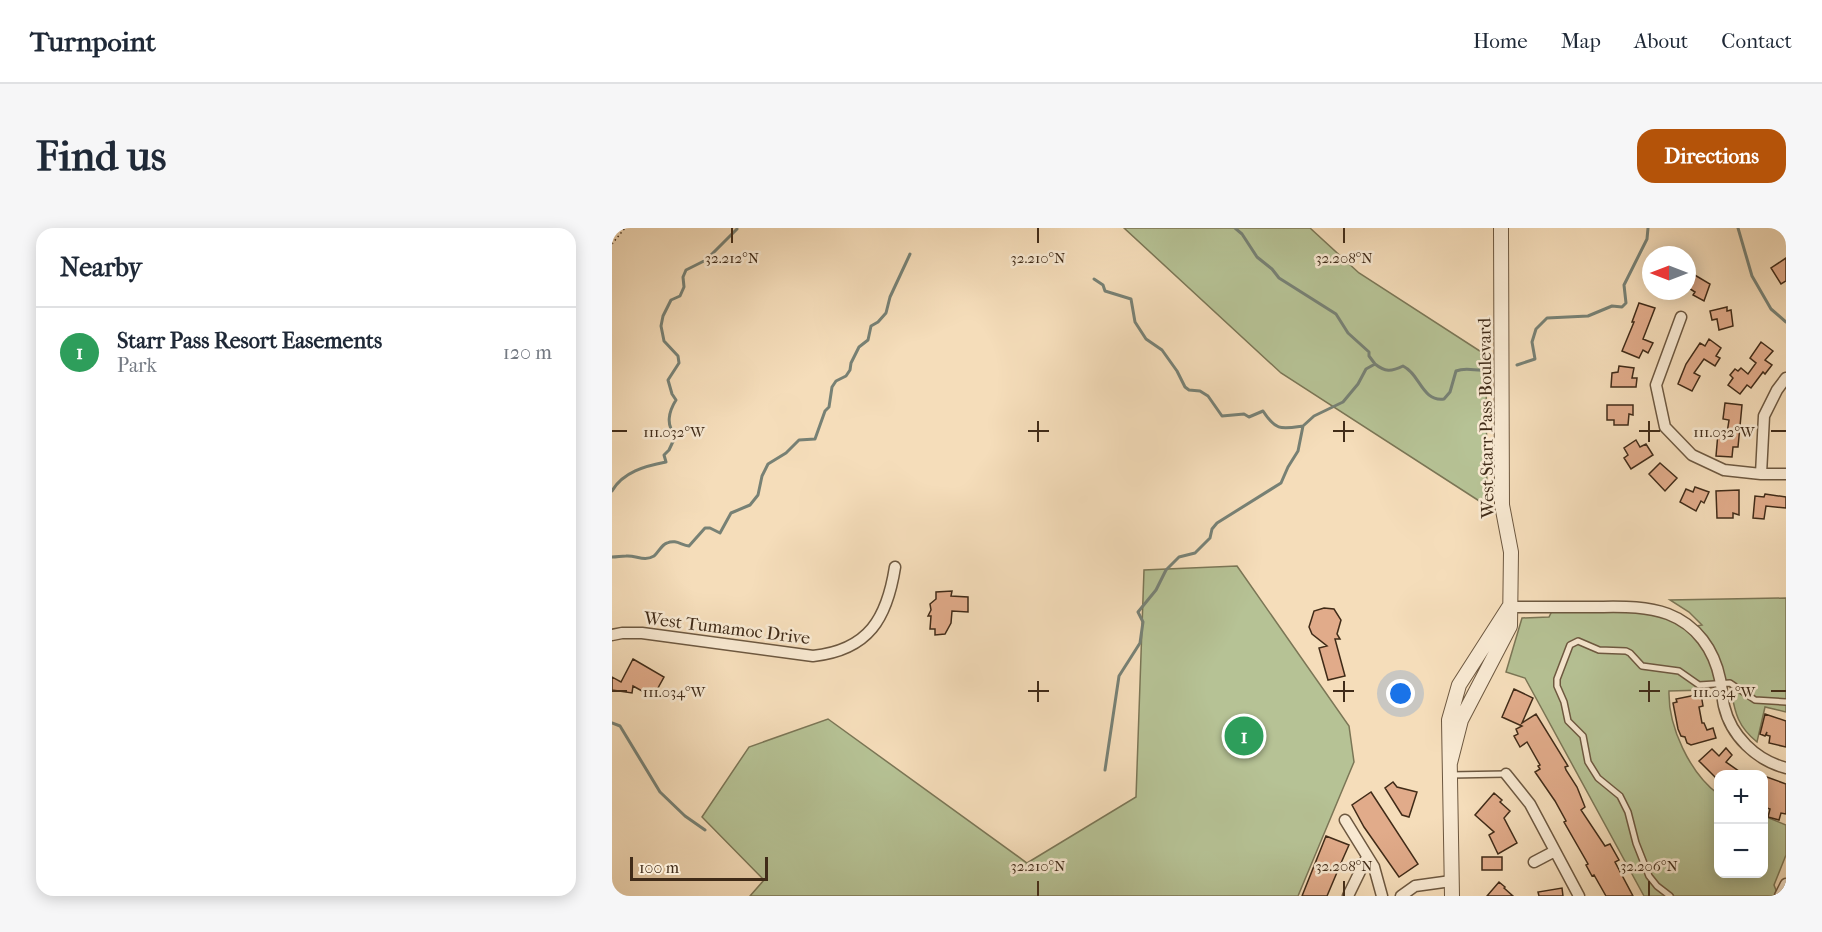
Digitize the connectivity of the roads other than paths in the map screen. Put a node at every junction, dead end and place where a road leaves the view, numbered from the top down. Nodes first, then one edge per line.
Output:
1 (1501, 228) edge
2 (1681, 317) dead end
3 (1786, 378) edge
4 (1761, 474) junction
5 (1786, 474) edge
6 (895, 567) dead end
7 (1509, 606) junction
8 (612, 635) edge
9 (1721, 684) junction
10 (1786, 702) edge
11 (1786, 768) edge
12 (1450, 769) junction
13 (1506, 774) joint
14 (1345, 820) dead end
15 (1555, 851) junction
16 (1367, 857) junction
17 (1534, 862) dead end
18 (1451, 881) junction
19 (1786, 884) edge
20 (1348, 896) edge
21 (1382, 896) edge
22 (1401, 896) edge
23 (1452, 896) edge
24 (1579, 896) edge
25 (1670, 896) edge
26 (1780, 896) edge

1 - 7 street, West Starr Pass Boulevard
2 - 4 street
3 - 4 street
4 - 5 street
6 - 8 street, West Tumamoc Drive
7 - 9 street
7 - 12 street, West Starr Pass Boulevard
9 - 10 lane
9 - 11 street
9 - 25 lane
12 - 13 lane
12 - 18 street, West Starr Pass Boulevard
13 - 15 street
14 - 16 street
15 - 17 street
15 - 24 street
16 - 20 street
16 - 21 street
18 - 22 street
18 - 23 street, West Starr Pass Boulevard
19 - 26 street

